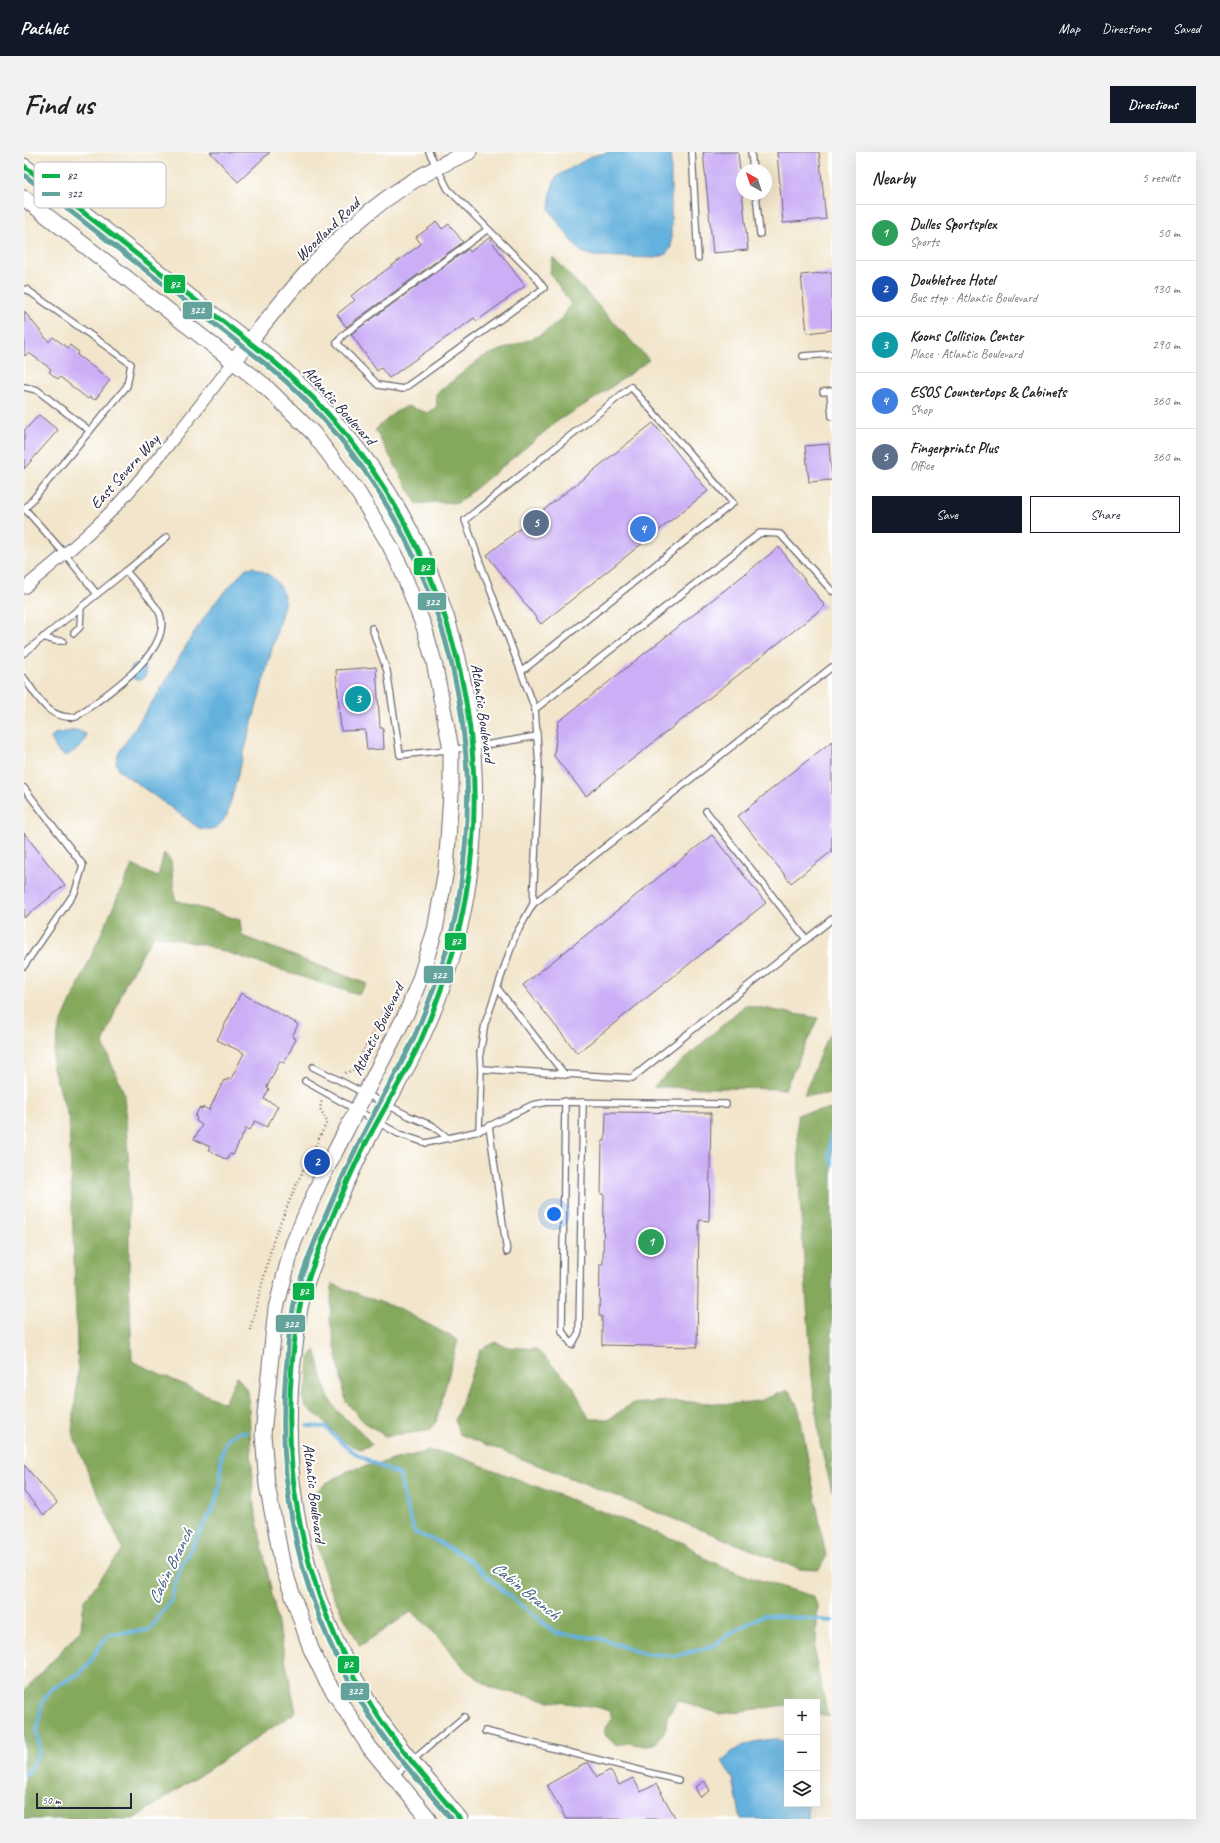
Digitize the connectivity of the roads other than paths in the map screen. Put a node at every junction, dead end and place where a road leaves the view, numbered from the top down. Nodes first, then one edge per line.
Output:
1 (429, 152) edge
2 (692, 152) edge
3 (751, 152) edge
4 (460, 154) edge
5 (752, 164) edge
6 (24, 166) edge
7 (436, 167) junction
8 (34, 174) edge
9 (24, 198) edge
10 (757, 200) edge
11 (34, 206) edge
12 (37, 208) edge
13 (77, 208) edge
14 (488, 228) junction
15 (760, 234) dead end
16 (698, 258) dead end
17 (24, 290) edge
18 (249, 343) junction
19 (832, 354) edge
20 (803, 356) dead end
21 (234, 361) junction
22 (24, 387) edge
23 (823, 392) dead end
24 (831, 392) edge
25 (832, 417) edge
26 (90, 431) junction
27 (25, 510) edge
28 (167, 537) dead end
29 (65, 554) junction
30 (126, 571) junction
31 (24, 588) edge
32 (832, 591) edge
33 (97, 594) junction
34 (81, 607) junction
35 (372, 628) dead end
36 (74, 633) dead end
37 (43, 637) junction
38 (63, 641) dead end
39 (24, 653) edge
40 (832, 667) edge
41 (522, 671) junction
42 (24, 678) edge
43 (535, 709) junction
44 (537, 736) junction
45 (474, 747) junction
46 (450, 749) junction
47 (24, 788) edge
48 (706, 811) dead end
49 (533, 904) junction
50 (832, 919) edge
51 (806, 939) junction
52 (24, 966) edge
53 (498, 989) junction
54 (312, 1067) dead end
55 (481, 1069) junction
56 (565, 1074) junction
57 (305, 1081) dead end
58 (366, 1094) junction
59 (565, 1101) junction
60 (583, 1102) junction
61 (387, 1104) junction
62 (726, 1104) dead end
63 (357, 1110) junction
64 (377, 1121) junction
65 (489, 1126) junction
66 (479, 1131) junction
67 (449, 1139) junction
68 (507, 1252) dead end
69 (464, 1717) dead end
70 (485, 1731) dead end
71 (412, 1762) junction
72 (393, 1777) junction
73 (678, 1780) dead end
74 (429, 1819) edge
75 (460, 1819) edge

1 - 7 lane
2 - 16 lane
3 - 5 lane
4 - 7 main road, Woodland Road
6 - 8 main road, Atlantic Boulevard
7 - 14 lane
7 - 18 main road, Woodland Road
9 - 11 main road, Atlantic Boulevard
10 - 15 lane
12 - 21 main road, Atlantic Boulevard
13 - 18 main road, Atlantic Boulevard
14 - 14 lane
17 - 26 lane
18 - 21 main road, Woodland Road
18 - 45 main road, Atlantic Boulevard
19 - 20 lane
21 - 29 street, East Severn Way
21 - 46 main road, Atlantic Boulevard
22 - 26 lane
23 - 24 lane
24 - 25 lane
26 - 27 lane
27 - 29 lane
28 - 30 lane
29 - 31 street, East Severn Way
29 - 33 lane
30 - 33 lane
30 - 42 lane
32 - 43 lane
33 - 34 lane
34 - 36 lane
34 - 37 lane
35 - 46 lane
37 - 38 lane
37 - 39 lane
40 - 49 lane
41 - 41 lane
41 - 43 lane
43 - 44 lane
44 - 45 lane
44 - 49 lane
45 - 46 lane
45 - 61 main road, Atlantic Boulevard
46 - 58 main road, Atlantic Boulevard
47 - 52 lane
48 - 51 lane
49 - 53 lane
50 - 51 lane
51 - 56 lane
53 - 55 lane
53 - 56 lane
54 - 58 lane
55 - 56 lane
55 - 66 lane
57 - 63 lane
58 - 61 lane
58 - 63 main road, Atlantic Boulevard
59 - 60 lane
59 - 60 lane
59 - 65 lane
60 - 62 lane
61 - 64 main road, Atlantic Boulevard
61 - 67 lane
63 - 64 lane
63 - 72 main road, Atlantic Boulevard
64 - 67 lane
64 - 71 main road, Atlantic Boulevard
65 - 66 lane
65 - 68 lane
66 - 67 lane
69 - 71 lane
70 - 73 lane
71 - 72 lane
71 - 75 main road, Atlantic Boulevard
72 - 74 main road, Atlantic Boulevard

